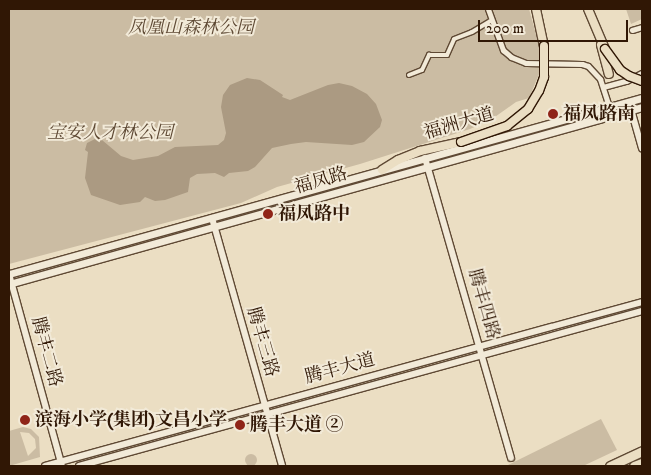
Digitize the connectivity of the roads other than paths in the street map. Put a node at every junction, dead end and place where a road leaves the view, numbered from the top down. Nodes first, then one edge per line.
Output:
1 (488, 9) edge
2 (536, 9) edge
3 (588, 9) edge
4 (490, 21) dead end
5 (642, 26) edge
6 (632, 30) dead end
7 (598, 36) junction
8 (642, 73) edge
9 (610, 74) dead end
10 (409, 75) dead end
11 (642, 81) edge
12 (603, 87) junction
13 (642, 98) edge
14 (629, 102) junction
15 (609, 107) junction
16 (642, 107) edge
17 (631, 110) junction
18 (642, 148) edge
19 (425, 158) junction
20 (428, 167) junction
21 (382, 170) junction
22 (295, 194) junction
23 (298, 203) junction
24 (212, 218) junction
25 (214, 226) junction
26 (9, 274) edge
27 (10, 283) edge
28 (642, 302) edge
29 (642, 311) edge
30 (479, 347) junction
31 (482, 355) junction
32 (265, 406) junction
33 (267, 414) junction
34 (642, 451) edge
35 (511, 458) dead end
36 (642, 463) edge
37 (61, 464) edge
38 (45, 466) edge
39 (79, 466) edge
40 (282, 466) edge
41 (610, 466) edge
42 (634, 466) edge

1 - 12 street
2 - 21 main road, 福洲大道, bridge
3 - 7 main road
4 - 10 street
5 - 6 street
7 - 9 main road
7 - 11 main road, bridge
8 - 12 street
12 - 15 street
13 - 14 main road, 福凤路
14 - 15 main road, 福凤路
14 - 17 street
15 - 19 main road, 福凤路
16 - 17 main road, 福凤路
17 - 18 street
17 - 20 main road, 福凤路
19 - 20 street, 腾丰四路
19 - 21 main road, 福凤路
20 - 23 main road, 福凤路
20 - 30 street, 腾丰四路
21 - 22 main road, 福凤路
22 - 23 main road
22 - 24 main road, 福凤路
23 - 25 main road, 福凤路
24 - 25 street, 腾丰三路
24 - 26 main road, 福凤路
25 - 27 main road, 福凤路
25 - 32 street, 腾丰三路
26 - 27 street, 腾丰二路
27 - 37 street, 腾丰二路
28 - 30 street, 腾丰大道
29 - 31 street, 腾丰大道
30 - 31 street, 腾丰四路
30 - 32 street, 腾丰大道
31 - 33 street, 腾丰大道
31 - 35 street, 腾丰四路
32 - 33 street, 腾丰三路
32 - 37 street, 腾丰大道
33 - 39 street, 腾丰大道
33 - 40 street, 腾丰三路
34 - 41 highway
36 - 42 highway
37 - 38 street, 腾丰大道

